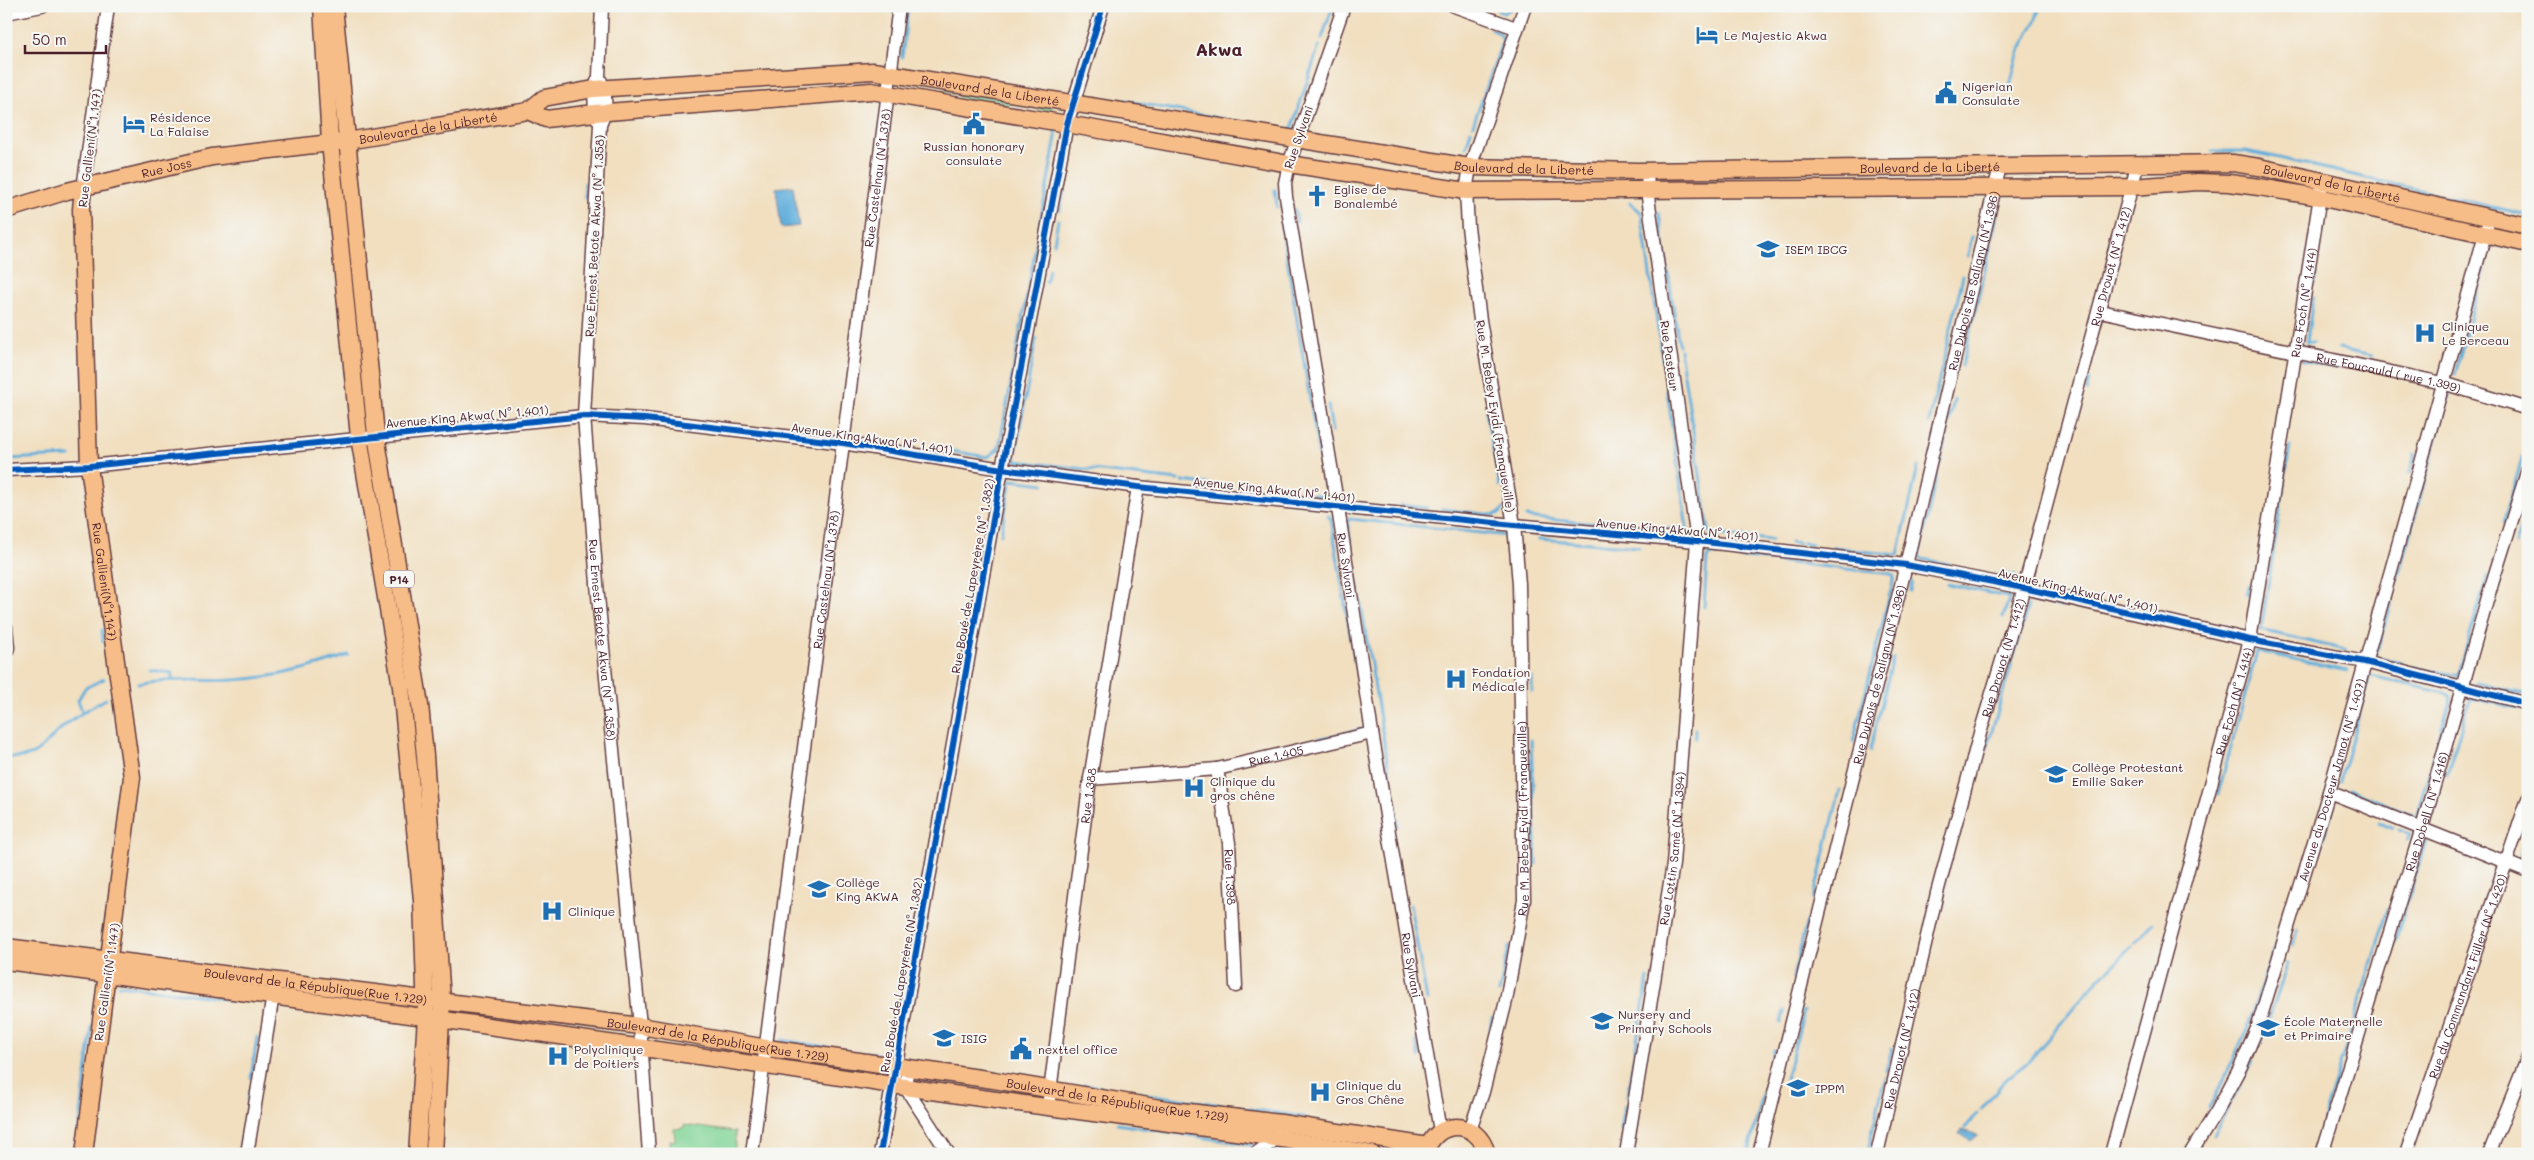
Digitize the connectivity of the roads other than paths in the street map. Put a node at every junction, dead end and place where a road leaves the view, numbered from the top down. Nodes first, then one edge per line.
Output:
1 (42, 6) edge
2 (108, 6) edge
3 (322, 6) edge
4 (334, 6) edge
5 (602, 6) edge
6 (899, 6) edge
7 (1103, 6) edge
8 (1344, 6) edge
9 (1454, 6) edge
10 (1525, 6) edge
11 (10, 10) edge
12 (1516, 28) junction
13 (891, 72) junction
14 (599, 85) junction
15 (888, 93) junction
16 (1073, 103) junction
17 (528, 111) junction
18 (601, 117) junction
19 (1067, 124) junction
20 (1297, 140) junction
21 (347, 141) junction
22 (330, 142) junction
23 (2138, 163) junction
24 (1289, 164) junction
25 (2000, 166) junction
26 (1470, 167) junction
27 (1648, 170) junction
28 (2323, 181) junction
29 (2132, 186) junction
30 (1995, 188) junction
31 (82, 189) junction
32 (1647, 190) junction
33 (1466, 191) junction
34 (2319, 197) junction
35 (6, 210) edge
36 (2490, 218) junction
37 (2528, 226) edge
38 (2484, 234) junction
39 (2528, 244) edge
40 (2100, 311) junction
41 (2295, 352) junction
42 (2443, 383) junction
43 (2528, 409) edge
44 (584, 416) junction
45 (376, 435) junction
46 (359, 437) junction
47 (843, 443) junction
48 (89, 466) junction
49 (1002, 469) junction
50 (2528, 469) edge
51 (6, 470) edge
52 (1138, 486) junction
53 (1338, 508) junction
54 (1514, 525) junction
55 (1697, 541) junction
56 (1906, 564) junction
57 (2024, 588) junction
58 (6, 627) edge
59 (2250, 640) junction
60 (6, 653) edge
61 (2365, 662) junction
62 (2464, 687) junction
63 (2528, 704) edge
64 (1372, 733) junction
65 (1217, 769) junction
66 (1090, 779) junction
67 (2328, 792) junction
68 (2528, 799) edge
69 (2422, 828) junction
70 (2505, 861) junction
71 (2528, 871) edge
72 (6, 947) edge
73 (6, 962) edge
74 (108, 967) junction
75 (1236, 986) dead end
76 (274, 990) junction
77 (434, 1000) junction
78 (434, 1018) junction
79 (640, 1026) junction
80 (642, 1047) junction
81 (767, 1048) junction
82 (2528, 1057) edge
83 (765, 1065) junction
84 (903, 1066) junction
85 (899, 1086) junction
86 (1049, 1098) junction
87 (1280, 1130) junction
88 (1470, 1130) junction
89 (1440, 1131) junction
90 (1426, 1150) edge
91 (84, 1154) edge
92 (247, 1154) edge
93 (417, 1154) edge
94 (434, 1154) edge
95 (649, 1154) edge
96 (752, 1154) edge
97 (880, 1154) edge
98 (949, 1154) edge
99 (1255, 1154) edge
100 (1372, 1154) edge
101 (1487, 1154) edge
102 (1626, 1154) edge
103 (1759, 1154) edge
104 (1877, 1154) edge
105 (2111, 1154) edge
106 (2190, 1154) edge
107 (2322, 1154) edge
108 (2406, 1154) edge
109 (2489, 1154) edge

1 - 11 street
2 - 31 street, Rue Gallieni(N°1.147)
3 - 22 main road, P14
4 - 21 main road, P14
5 - 14 street, Rue Ernest Betote Akwa (N° 1.358)
6 - 13 street, Rue Castelnau (N°1.378)
7 - 16 street, Rue Boué de Lapeyrère (N° 1.382)
8 - 20 street, Rue Sylvani
9 - 12 street
10 - 12 street, Rue M. Bebey Eyidi (Franqueville)
12 - 26 street, Rue M. Bebey Eyidi (Franqueville)
13 - 14 main road, Boulevard de la Liberté
13 - 15 street, Rue Castelnau (N°1.378)
13 - 16 main road, Boulevard de la Liberté
14 - 17 main road, Boulevard de la Liberté
14 - 18 street, Rue Ernest Betote Akwa (N° 1.358)
15 - 18 main road, Boulevard de la Liberté
15 - 19 main road, Boulevard de la Liberté
15 - 47 street, Rue Castelnau (N°1.378)
16 - 19 street, Rue Boué de Lapeyrère (N° 1.382)
16 - 20 main road, Boulevard de la Liberté
17 - 18 main road, Boulevard de la Liberté
17 - 21 main road, Boulevard de la Liberté
18 - 44 street, Rue Ernest Betote Akwa (N° 1.358)
19 - 24 main road, Boulevard de la Liberté
19 - 49 street, Rue Boué de Lapeyrère (N° 1.382)
20 - 24 street, Rue Sylvani
20 - 26 main road, Boulevard de la Liberté
21 - 22 main road, Boulevard de la Liberté
21 - 45 main road, P14
22 - 31 main road, Rue Joss
22 - 46 main road, P14
23 - 25 main road, Boulevard de la Liberté
23 - 28 main road, Boulevard de la Liberté
23 - 29 street, Rue Drouot (N° 1.412)
24 - 33 main road, Boulevard de la Liberté
24 - 53 street, Rue Sylvani
25 - 27 main road, Boulevard de la Liberté
25 - 30 street, Rue Dubois de Saligny (N°1.396)
26 - 27 main road, Boulevard de la Liberté
26 - 33 street, Rue M. Bebey Eyidi (Franqueville)
27 - 32 street, Rue Pasteur
28 - 34 street, Rue Foch (N° 1.414)
28 - 36 main road, Boulevard de la Liberté
29 - 30 main road, Boulevard de la Liberté
29 - 34 main road, Boulevard de la Liberté
29 - 40 street, Rue Drouot (N° 1.412)
30 - 32 main road, Boulevard de la Liberté
30 - 56 street, Rue Dubois de Saligny (N°1.396)
31 - 35 main road, Rue Joss
31 - 48 main road, Rue Gallieni(N°1.147)
32 - 33 main road, Boulevard de la Liberté
32 - 55 street, Rue Pasteur
33 - 54 street, Rue M. Bebey Eyidi (Franqueville)
34 - 38 main road, Boulevard de la Liberté
34 - 41 street, Rue Foch (N° 1.414)
36 - 37 main road, Boulevard de la Liberté
36 - 38 street, Avenue du Docteur Jamot (N° 1.407)
38 - 39 main road, Boulevard de la Liberté
38 - 42 street, Avenue du Docteur Jamot (N° 1.407)
40 - 41 street, Rue Foucauld ( rue 1.399)
40 - 57 street, Rue Drouot (N° 1.412)
41 - 42 street, Rue Foucauld ( rue 1.399)
41 - 59 street, Rue Foch (N° 1.414)
42 - 43 street, Rue Foucauld ( rue 1.399)
42 - 61 street, Avenue du Docteur Jamot (N° 1.407)
44 - 45 street, Avenue King Akwa( N° 1.401)
44 - 47 street, Avenue King Akwa( N° 1.401)
44 - 79 street, Rue Ernest Betote Akwa (N° 1.358)
45 - 46 street, Avenue King Akwa( N° 1.401)
45 - 77 main road, P14
46 - 48 street, Avenue King Akwa( N° 1.401)
46 - 77 main road, P14
47 - 49 street, Avenue King Akwa( N° 1.401)
47 - 81 street, Rue Castelnau (N°1.378)
48 - 51 street, Avenue King Akwa( N° 1.401)
48 - 74 main road, Rue Gallieni(N°1.147)
49 - 52 street, Avenue King Akwa( N° 1.401)
49 - 84 street, Rue Boué de Lapeyrère (N° 1.382)
50 - 62 street, Rue Dobell ( N° 1.416)
52 - 53 street, Avenue King Akwa( N° 1.401)
52 - 66 street, Rue 1.388
53 - 54 street, Avenue King Akwa( N° 1.401)
53 - 64 street, Rue Sylvani
54 - 55 street, Avenue King Akwa( N° 1.401)
54 - 88 street, Rue M. Bebey Eyidi (Franqueville)
55 - 56 street, Avenue King Akwa( N° 1.401)
55 - 102 street, Rue Lottin Samè (N° 1.394)
56 - 57 street, Avenue King Akwa( N° 1.401)
56 - 103 street, Rue Dubois de Saligny (N°1.396)
57 - 59 street, Avenue King Akwa( N° 1.401)
57 - 104 street, Rue Drouot (N° 1.412)
58 - 60 street
59 - 61 street, Avenue King Akwa( N° 1.401)
59 - 105 street, Rue Foch (N° 1.414)
61 - 62 street, Avenue King Akwa( N° 1.401)
61 - 67 street, Avenue du Docteur Jamot (N° 1.407)
62 - 63 street, Avenue King Akwa( N° 1.401)
62 - 69 street, Rue Dobell ( N° 1.416)
64 - 65 street, Rue 1.405
64 - 89 street, Rue Sylvani
65 - 66 street, Rue 1.405
65 - 75 street, Rue 1.398
66 - 86 street, Rue 1.388
67 - 69 street
67 - 106 street, Avenue du Docteur Jamot (N° 1.407)
68 - 70 street, Rue du Commandant Füller (N° 1.420)
69 - 70 street
69 - 107 street, Rue Dobell ( N° 1.416)
70 - 71 street
70 - 108 street, Rue du Commandant Füller (N° 1.420)
72 - 74 main road, Boulevard de la République(Rue 1.729)
73 - 74 main road, Boulevard de la République(Rue 1.729)
74 - 76 main road, Boulevard de la République(Rue 1.729)
74 - 91 main road, Rue Gallieni(N°1.147)
76 - 77 main road, Boulevard de la République(Rue 1.729)
76 - 78 main road, Boulevard de la République(Rue 1.729)
76 - 92 street
77 - 78 main road, P14
77 - 79 main road, Boulevard de la République(Rue 1.729)
78 - 80 main road, Boulevard de la République(Rue 1.729)
78 - 93 main road, P14
78 - 94 main road, P14
79 - 80 street, Rue Ernest Betote Akwa (N° 1.358)
79 - 81 main road, Boulevard de la République(Rue 1.729)
80 - 83 main road, Boulevard de la République(Rue 1.729)
80 - 95 street, Rue Ernest Betote Akwa (N° 1.358)
81 - 83 street, Rue Castelnau (N°1.378)
81 - 84 main road, Boulevard de la République(Rue 1.729)
82 - 109 street
83 - 85 main road, Boulevard de la République(Rue 1.729)
83 - 96 street, Rue Castelnau (N°1.378)
84 - 85 street, Rue Boué de Lapeyrère (N° 1.382)
84 - 86 main road, Boulevard de la République(Rue 1.729)
85 - 86 main road, Boulevard de la République(Rue 1.729)
85 - 97 street, Rue Boué de Lapeyrère (N° 1.382)
85 - 98 street
86 - 87 main road, Boulevard de la République(Rue 1.729)
87 - 90 main road, Boulevard de la République(Rue 1.729)
87 - 99 street
87 - 100 main road, Boulevard de la République(Rue 1.729)
88 - 89 main road
88 - 101 main road
89 - 90 main road

